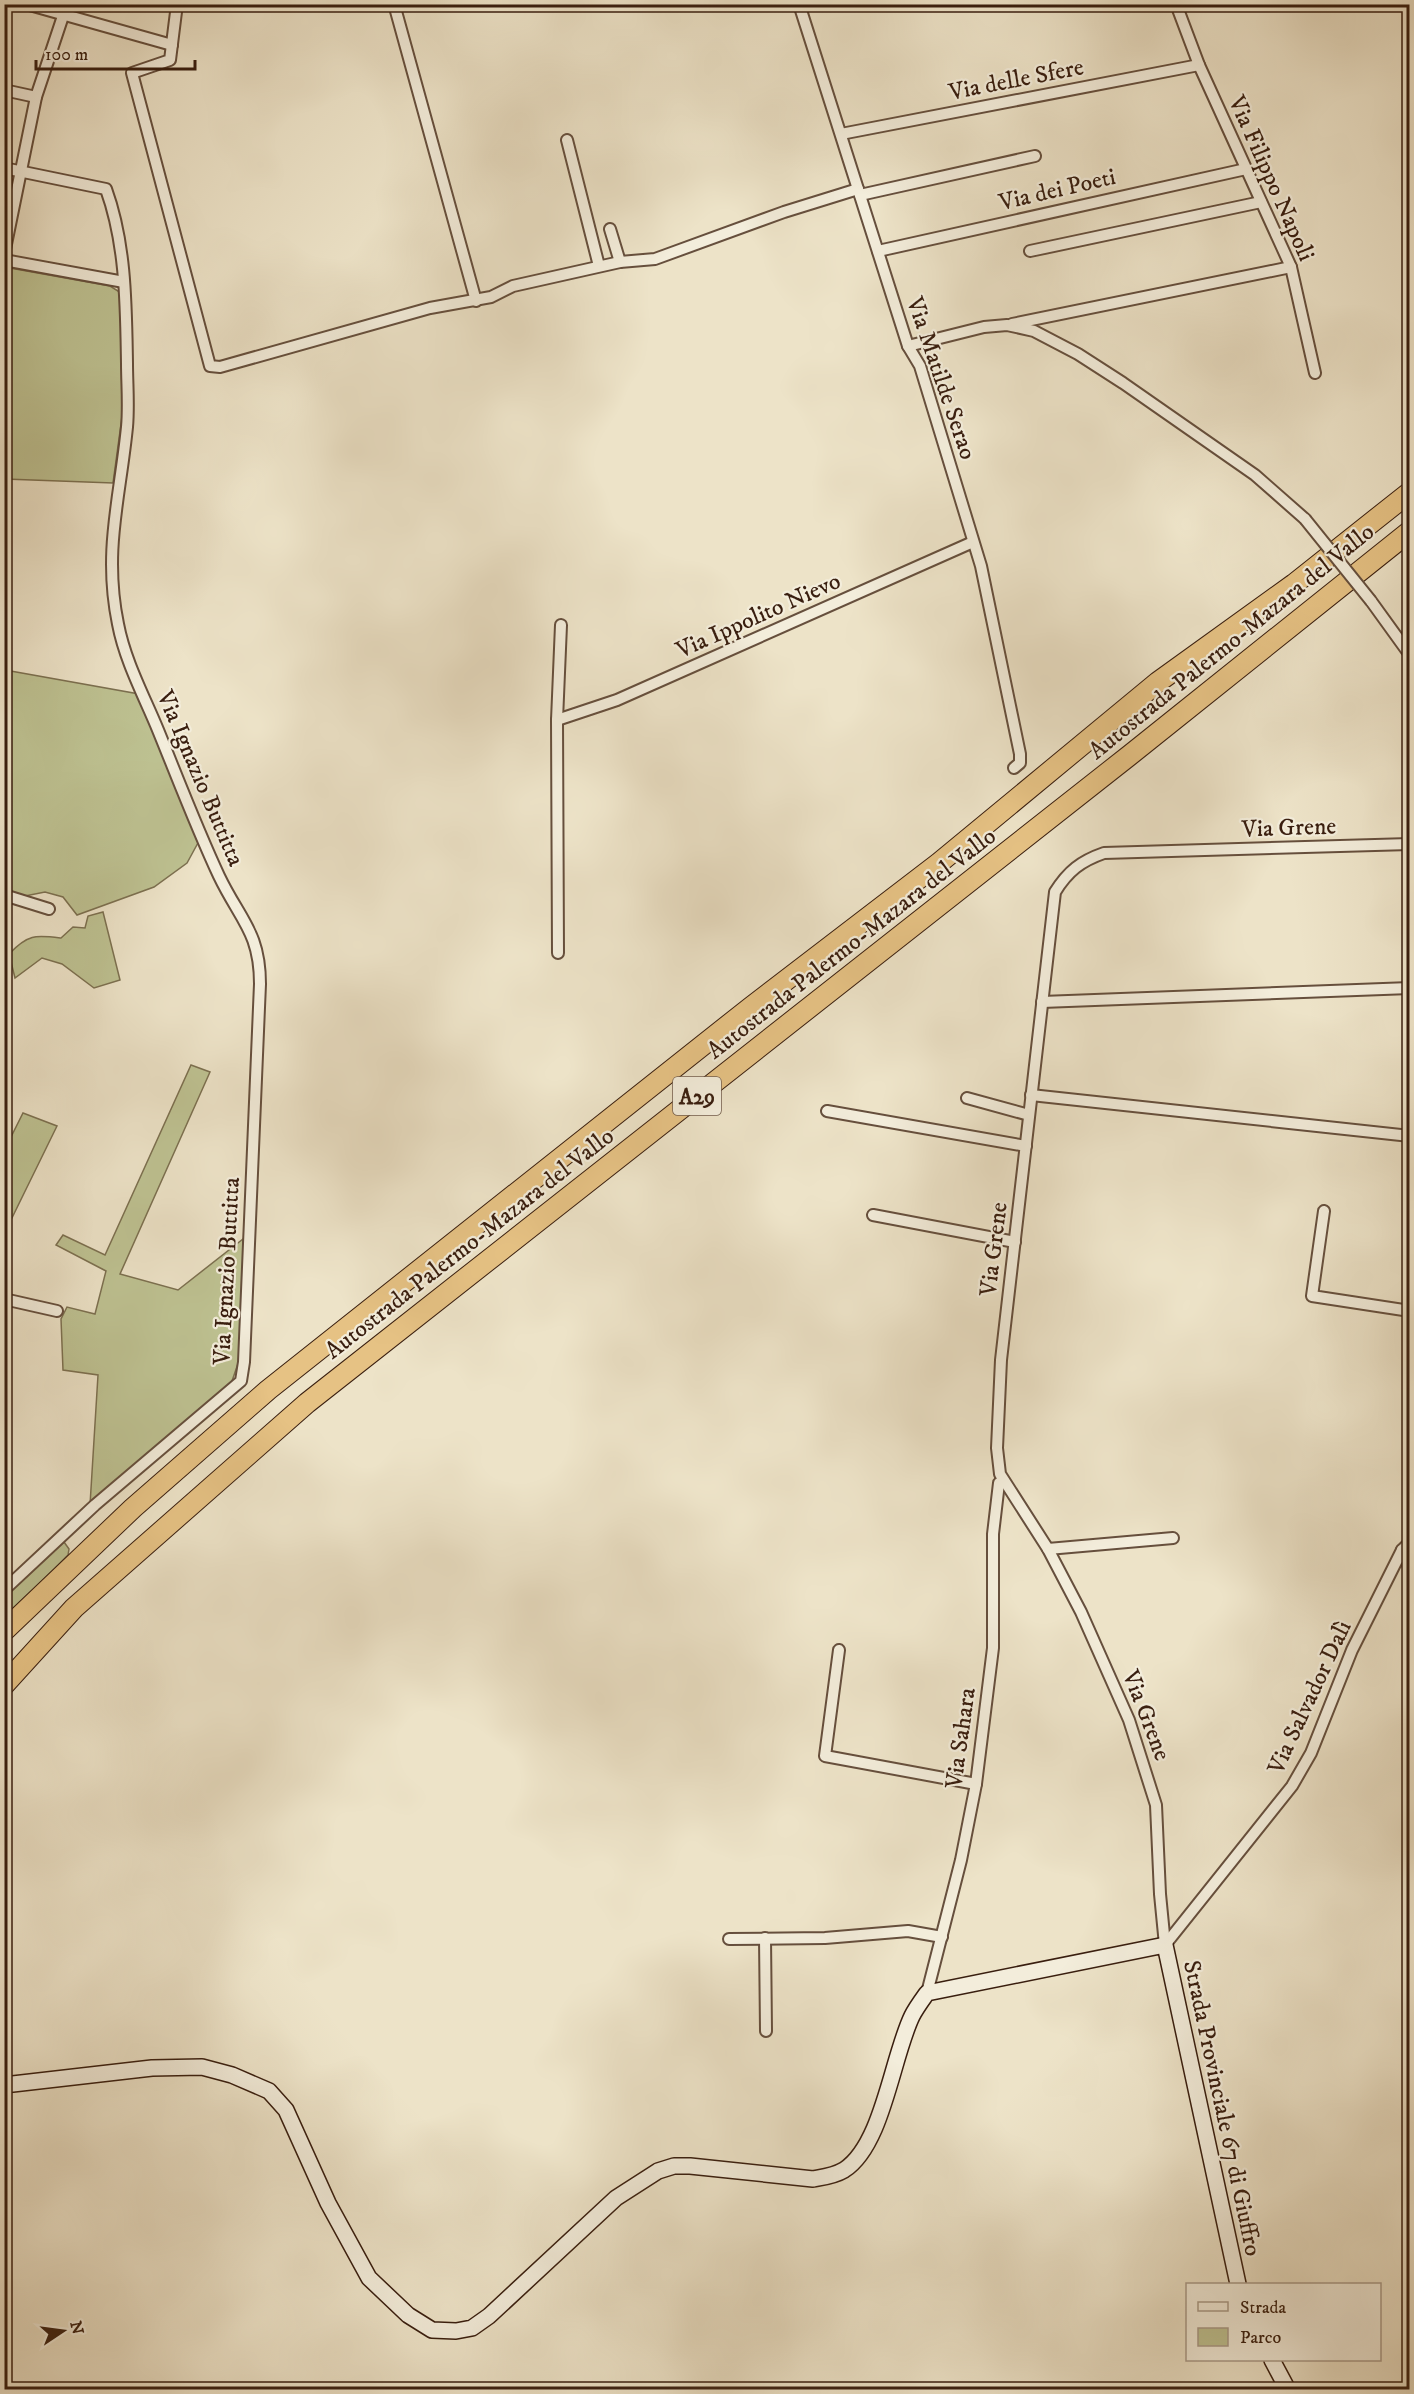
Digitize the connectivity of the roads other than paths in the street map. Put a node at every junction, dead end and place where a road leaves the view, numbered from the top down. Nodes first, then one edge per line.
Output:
1 (26, 4) edge
2 (177, 4) edge
3 (394, 4) edge
4 (799, 4) edge
5 (1176, 4) edge
6 (65, 10) edge
7 (172, 45) junction
8 (1199, 65) junction
9 (4, 90) edge
10 (36, 97) junction
11 (841, 134) junction
12 (567, 140) dead end
13 (1035, 156) dead end
14 (4, 168) edge
15 (1246, 169) junction
16 (21, 171) junction
17 (859, 192) junction
18 (1261, 202) junction
19 (610, 229) dead end
20 (878, 251) junction
21 (1030, 251) dead end
22 (4, 254) edge
23 (4, 260) edge
24 (620, 262) junction
25 (599, 266) junction
26 (1291, 267) junction
27 (124, 282) junction
28 (476, 301) junction
29 (1007, 326) junction
30 (908, 346) junction
31 (1315, 373) dead end
32 (1410, 492) edge
33 (1410, 531) edge
34 (973, 542) junction
35 (561, 625) dead end
36 (1410, 655) edge
37 (557, 720) junction
38 (1014, 768) dead end
39 (1410, 844) edge
40 (4, 895) edge
41 (49, 909) dead end
42 (558, 952) dead end
43 (1410, 988) edge
44 (1042, 1002) junction
45 (1031, 1095) junction
46 (967, 1098) dead end
47 (827, 1111) dead end
48 (1029, 1115) junction
49 (1410, 1136) edge
50 (1026, 1146) junction
51 (1324, 1211) dead end
52 (873, 1215) dead end
53 (1015, 1242) junction
54 (4, 1299) edge
55 (57, 1311) dead end
56 (1410, 1311) edge
57 (999, 1483) dead end
58 (1173, 1538) dead end
59 (1406, 1546) edge
60 (1048, 1550) junction
61 (1410, 1570) edge
62 (4, 1590) edge
63 (4, 1631) edge
64 (839, 1650) dead end
65 (4, 1685) edge
66 (976, 1784) junction
67 (942, 1936) junction
68 (765, 1938) junction
69 (729, 1939) dead end
70 (1165, 1945) junction
71 (927, 1993) junction
72 (766, 2031) dead end
73 (4, 2085) edge
74 (1238, 2283) edge
75 (1273, 2361) edge
76 (1288, 2390) edge

1 - 6 street
2 - 7 street
3 - 28 street
4 - 11 street, Via Matilde Serao
5 - 8 street, Via Filippo Napoli
6 - 7 street
6 - 10 street
7 - 28 street
8 - 11 street, Via delle Sfere
8 - 15 street, Via Filippo Napoli
9 - 10 street
10 - 16 street
11 - 17 street, Via Matilde Serao
12 - 25 street
13 - 17 street
14 - 16 street
15 - 18 street, Via Filippo Napoli
15 - 20 street, Via dei Poeti
16 - 22 street
16 - 27 street, Via Ignazio Buttitta
17 - 20 street, Via Matilde Serao
17 - 24 street
18 - 21 street
18 - 26 street, Via Filippo Napoli
19 - 24 street
20 - 30 street, Via Matilde Serao
23 - 27 street
24 - 25 street
25 - 28 street
26 - 29 street
26 - 31 street, Via Filippo Napoli
27 - 62 street, Via Ignazio Buttitta
29 - 30 street
29 - 36 street, bridge
30 - 34 street, Via Matilde Serao
32 - 63 highway, Autostrada Palermo-Mazara del Vallo / A29
33 - 65 highway, Autostrada Palermo-Mazara del Vallo / A29
34 - 37 street, Via Ippolito Nievo
34 - 38 street, Via Matilde Serao
35 - 37 street
37 - 42 street
39 - 44 street, Via Grene
40 - 41 street
43 - 44 street
44 - 45 street, Via Grene
45 - 48 street, Via Grene
45 - 49 street
46 - 48 street
47 - 50 street
48 - 50 street, Via Grene
50 - 53 street, Via Grene
51 - 56 street
52 - 53 street
53 - 60 street, Via Grene
54 - 55 street
57 - 66 street, Via Sahara
58 - 60 street
59 - 61 street
59 - 70 street, Via Salvador Dalì
60 - 70 street, Via Grene
64 - 66 street
66 - 67 street, Via Sahara
67 - 68 street
67 - 71 street, Via Sahara
68 - 69 street
68 - 72 street
70 - 71 street, Strada Provinciale 67 di Giuffro
70 - 74 street, Strada Provinciale 67 di Giuffro
71 - 73 street
75 - 76 street

